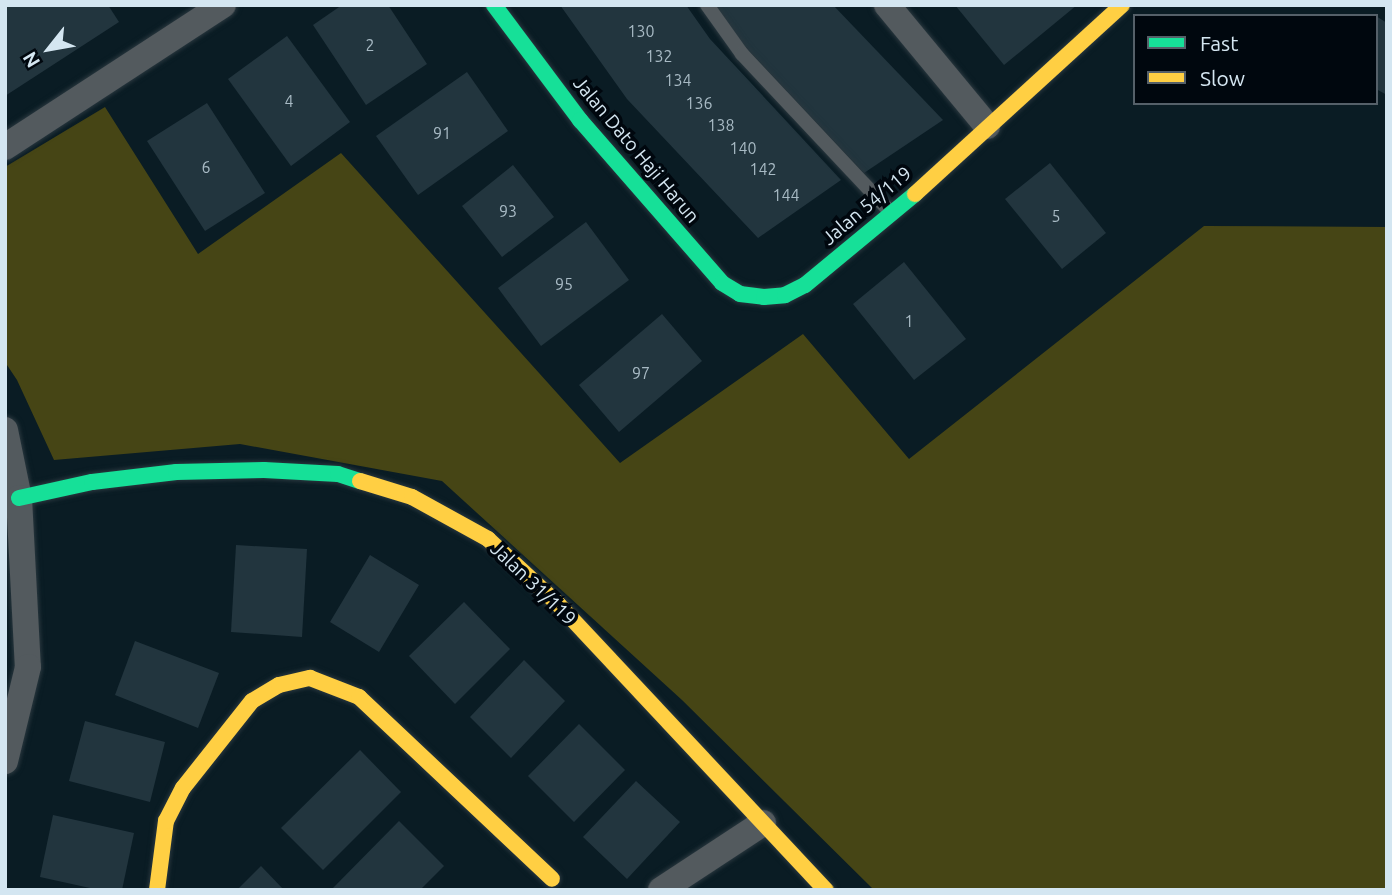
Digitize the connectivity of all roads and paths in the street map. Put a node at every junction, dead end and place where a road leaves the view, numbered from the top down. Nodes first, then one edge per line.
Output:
1 (223, 5) edge
2 (494, 5) edge
3 (707, 5) edge
4 (887, 5) edge
5 (1122, 5) edge
6 (987, 127) junction
7 (5, 147) edge
8 (893, 215) junction
9 (764, 298) joint
10 (5, 430) edge
11 (19, 498) junction
12 (17, 671) edge
13 (5, 761) edge
14 (763, 823) junction
15 (552, 879) dead end
16 (157, 890) edge
17 (661, 890) edge
18 (826, 890) edge

1 - 7 street
2 - 9 street, Jalan Dato Haji Harun
3 - 8 lane
4 - 6 street
5 - 6 street, Jalan 54/119
6 - 8 street, Jalan 54/119
8 - 9 street, Jalan 54/119
10 - 11 street
11 - 12 street
11 - 14 street, Jalan 31/119
12 - 13 street
14 - 17 street
14 - 18 street, Jalan 31/119
15 - 16 street

